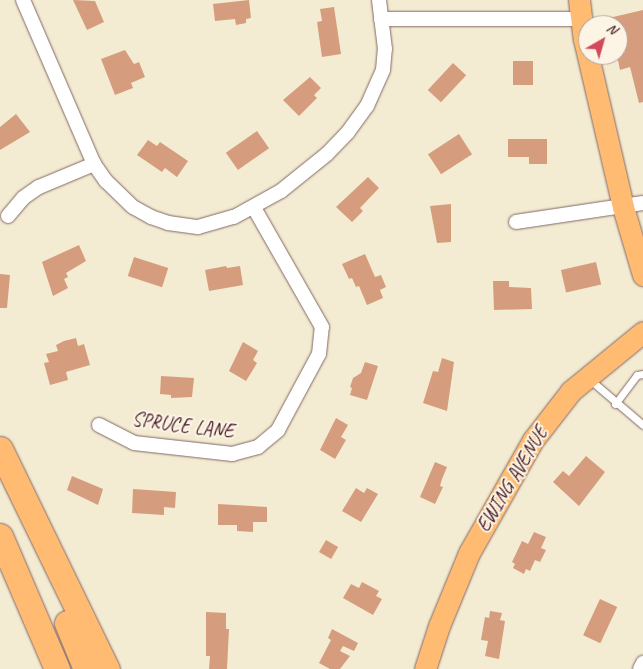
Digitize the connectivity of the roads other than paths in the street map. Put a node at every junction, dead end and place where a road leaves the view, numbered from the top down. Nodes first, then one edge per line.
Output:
1 (23, 0) edge
2 (379, 0) edge
3 (580, 10) edge
4 (381, 19) junction
5 (94, 164) junction
6 (633, 205) edge
7 (254, 208) junction
8 (8, 216) dead end
9 (516, 222) dead end
10 (643, 275) edge
11 (643, 332) edge
12 (643, 374) edge
13 (586, 376) junction
14 (616, 404) junction
15 (99, 425) dead end
16 (643, 425) edge
17 (0, 449) edge
18 (0, 468) edge
19 (3, 543) edge
20 (643, 663) edge
21 (427, 667) edge
22 (51, 669) edge
23 (57, 669) edge
24 (86, 669) edge
25 (107, 669) edge
26 (640, 669) edge

1 - 5 street
2 - 4 street
3 - 4 street
3 - 6 main road
4 - 7 street
5 - 7 street
5 - 8 street
6 - 9 street
6 - 10 main road
7 - 15 street, SPRUCE LANE
11 - 13 main road, EWING AVENUE
12 - 14 lane
13 - 14 lane
13 - 21 main road, EWING AVENUE
14 - 16 lane
17 - 25 highway
18 - 24 highway
19 - 22 highway
19 - 23 highway
20 - 26 street

